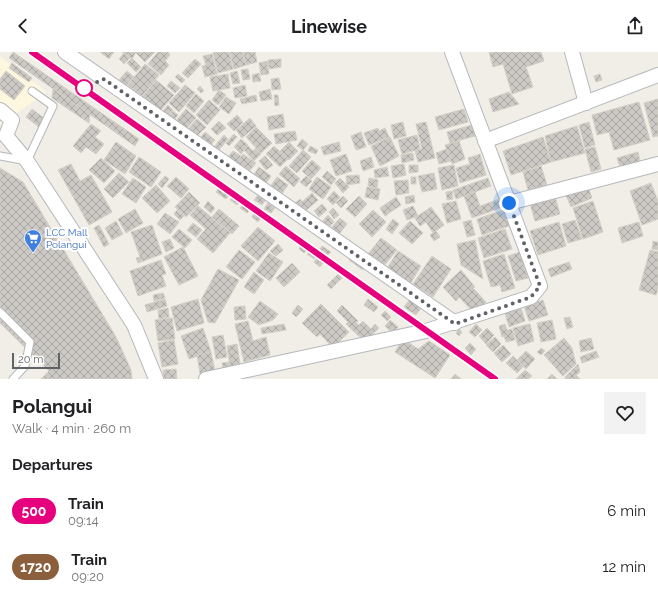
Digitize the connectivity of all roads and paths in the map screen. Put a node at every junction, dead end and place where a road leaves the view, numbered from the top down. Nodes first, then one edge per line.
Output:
1 (65, 52) edge
2 (452, 52) edge
3 (572, 52) edge
4 (658, 75) edge
5 (32, 92) dead end
6 (586, 103) junction
7 (0, 110) edge
8 (486, 141) junction
9 (0, 156) edge
10 (27, 161) junction
11 (658, 164) edge
12 (509, 203) junction
13 (0, 312) edge
14 (455, 324) junction
15 (13, 379) edge
16 (156, 379) edge
17 (206, 379) edge

1 - 14 street
2 - 8 street
3 - 6 street
4 - 6 street
5 - 10 lane
6 - 8 street
7 - 10 street
8 - 12 street
9 - 10 lane
10 - 16 street
11 - 12 street
12 - 14 street
13 - 15 lane
14 - 17 street

